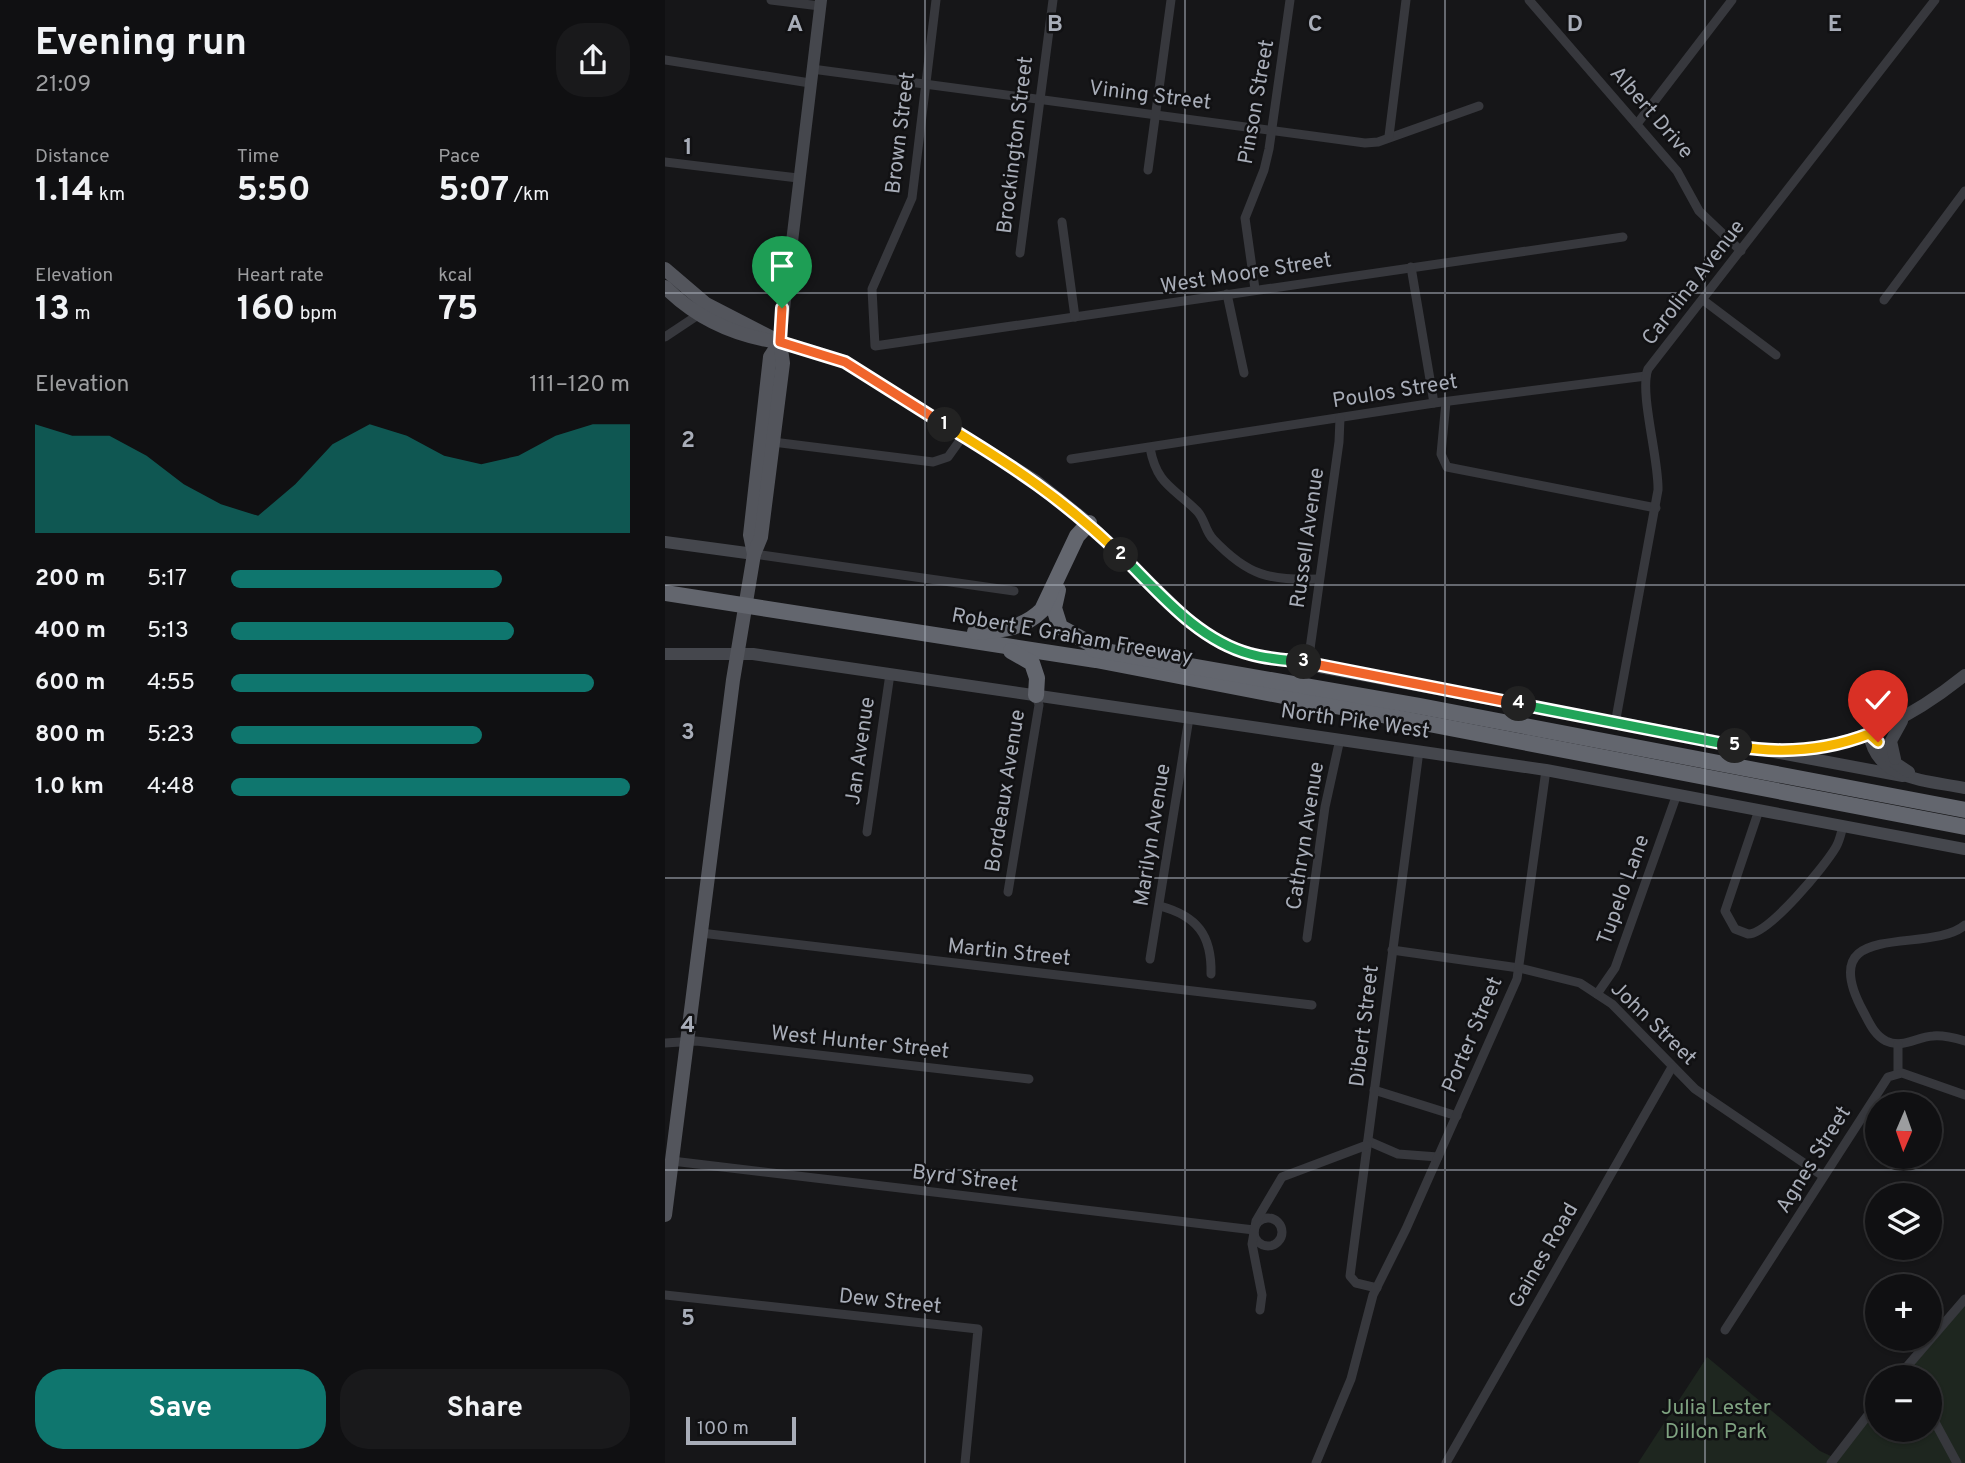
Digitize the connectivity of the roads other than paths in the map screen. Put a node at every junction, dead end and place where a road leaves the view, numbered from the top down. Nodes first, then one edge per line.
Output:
1 (771, 0) edge
2 (936, 0) edge
3 (1053, 0) edge
4 (1171, 0) edge
5 (1290, 0) edge
6 (1406, 0) edge
7 (1529, 0) edge
8 (1732, 0) edge
9 (1935, 0) edge
10 (820, 3) edge
11 (1540, 4) edge
12 (665, 60) edge
13 (811, 76) junction
14 (925, 85) junction
15 (1038, 101) junction
16 (1479, 106) dead end
17 (1156, 114) junction
18 (1637, 124) junction
19 (1272, 129) junction
20 (1389, 136) junction
21 (665, 162) edge
22 (1148, 170) dead end
23 (798, 178) junction
24 (1965, 191) edge
25 (1062, 222) dead end
26 (1623, 237) dead end
27 (1741, 251) junction
28 (1020, 253) dead end
29 (1411, 267) junction
30 (665, 269) edge
31 (665, 287) edge
32 (1255, 289) junction
33 (1227, 295) junction
34 (1703, 300) junction
35 (1884, 300) dead end
36 (698, 316) junction
37 (1075, 317) junction
38 (665, 337) edge
39 (780, 342) junction
40 (875, 346) joint
41 (1776, 355) dead end
42 (1244, 373) dead end
43 (1646, 376) junction
44 (1446, 402) junction
45 (1434, 403) junction
46 (1340, 418) junction
47 (963, 436) junction
48 (773, 442) junction
49 (1150, 448) junction
50 (1071, 459) dead end
51 (1656, 508) junction
52 (1089, 523) junction
53 (665, 542) edge
54 (754, 554) junction
55 (1066, 557) junction
56 (1319, 579) junction
57 (665, 585) edge
58 (1014, 591) dead end
59 (665, 593) edge
60 (710, 596) junction
61 (977, 637) junction
62 (737, 653) junction
63 (665, 654) edge
64 (1099, 655) junction
65 (1308, 663) junction
66 (890, 674) junction
67 (1965, 676) edge
68 (1037, 678) junction
69 (1036, 695) junction
70 (1910, 714) junction
71 (1189, 718) junction
72 (1615, 724) junction
73 (1869, 734) junction
74 (1340, 739) junction
75 (1419, 751) junction
76 (1771, 752) junction
77 (1546, 770) junction
78 (1901, 771) junction
79 (1965, 788) edge
80 (1677, 794) junction
81 (1759, 810) junction
82 (1965, 810) edge
83 (1843, 826) junction
84 (1965, 827) edge
85 (867, 832) dead end
86 (1965, 849) edge
87 (1008, 892) dead end
88 (1160, 906) junction
89 (1965, 925) edge
90 (701, 933) junction
91 (1307, 938) dead end
92 (1392, 950) junction
93 (1150, 959) dead end
94 (1519, 968) junction
95 (1211, 974) dead end
96 (1598, 994) junction
97 (1312, 1005) dead end
98 (1965, 1041) edge
99 (687, 1042) junction
100 (665, 1043) edge
101 (1898, 1044) junction
102 (1672, 1067) junction
103 (1898, 1073) junction
104 (1029, 1079) dead end
105 (1374, 1090) junction
106 (1965, 1095) edge
107 (1457, 1116) junction
108 (1368, 1143) junction
109 (1438, 1157) junction
110 (672, 1161) junction
111 (1823, 1176) junction
112 (666, 1195) edge
113 (665, 1215) edge
114 (1254, 1230) junction
115 (1375, 1292) junction
116 (665, 1295) edge
117 (1965, 1299) edge
118 (1260, 1310) dead end
119 (1725, 1330) dead end
120 (1908, 1365) edge
121 (1865, 1419) edge
122 (1942, 1435) edge
123 (965, 1463) edge
124 (1316, 1463) edge
125 (1445, 1463) edge
126 (1831, 1463) edge
127 (1957, 1463) edge

1 - 10 street
2 - 14 street, Brown Street
3 - 15 street, Brockington Street
4 - 17 street
5 - 19 street, Pinson Street
6 - 20 street
7 - 11 street, Albert Drive
8 - 18 street
9 - 27 street, Carolina Avenue
10 - 13 main road
11 - 18 street, Albert Drive
12 - 13 street, Vining Street
13 - 14 street, Vining Street
13 - 23 main road
14 - 15 street, Vining Street
14 - 40 street, Brown Street
15 - 17 street, Vining Street
15 - 28 street, Brockington Street
16 - 20 street, Vining Street
17 - 19 street, Vining Street
17 - 22 street
18 - 27 street, Albert Drive
19 - 20 street, Vining Street
19 - 32 street, Pinson Street
21 - 23 street
23 - 39 main road
24 - 35 street
25 - 37 street
26 - 29 street, West Moore Street
27 - 34 street, Carolina Avenue
29 - 32 street, West Moore Street
29 - 45 street
30 - 39 main road
31 - 36 main road
32 - 33 street, West Moore Street
33 - 37 street, West Moore Street
33 - 42 street
34 - 41 street
34 - 43 street, Carolina Avenue
36 - 38 street
36 - 39 main road
37 - 40 street, West Moore Street
39 - 47 main road
39 - 48 main road
39 - 54 main road
43 - 44 street, Poulos Street
43 - 51 street, Carolina Avenue
44 - 45 street, Poulos Street
44 - 51 street
45 - 46 street, Poulos Street
46 - 49 street, Poulos Street
46 - 56 street, Russell Avenue
47 - 48 street
47 - 52 main road
48 - 54 main road
49 - 50 street, Poulos Street
49 - 56 street
51 - 72 street, Carolina Avenue
52 - 55 highway
52 - 65 main road
53 - 54 main road
54 - 58 street
54 - 62 main road
55 - 61 highway
55 - 64 highway
56 - 65 street, Russell Avenue
57 - 60 highway, Robert E Graham Freeway
59 - 60 highway, Robert E Graham Freeway
60 - 61 highway, Robert E Graham Freeway
61 - 64 highway, Robert E Graham Freeway
61 - 68 highway
62 - 63 main road, North Pike West
62 - 66 main road, North Pike West
62 - 90 main road
64 - 68 highway
64 - 82 highway, Robert E Graham Freeway
64 - 84 highway, Robert E Graham Freeway
65 - 72 main road
66 - 69 main road, North Pike West
66 - 85 street, Jan Avenue
67 - 70 main road
68 - 69 highway
69 - 71 main road, North Pike West
69 - 87 street, Bordeaux Avenue
70 - 73 main road
70 - 78 main road
71 - 74 main road, North Pike West
71 - 88 street, Marilyn Avenue
72 - 76 main road
73 - 76 main road
73 - 78 main road
74 - 75 main road, North Pike West
74 - 91 street, Cathryn Avenue
75 - 77 main road, North Pike West
75 - 92 street, Dibert Street
76 - 78 main road
77 - 80 main road, North Pike West
77 - 94 street, Porter Street
78 - 79 main road
80 - 81 main road, North Pike West
80 - 96 street, Tupelo Lane
81 - 83 main road, North Pike West
81 - 83 street
83 - 86 main road, North Pike West
88 - 93 street, Marilyn Avenue
88 - 95 street
89 - 101 street
90 - 97 street, Martin Street
90 - 99 main road
92 - 94 street, John Street
92 - 105 street, Dibert Street
94 - 96 street, John Street
94 - 107 street, Porter Street
96 - 102 street, John Street
98 - 101 street
99 - 100 street, West Hunter Street
99 - 104 street, West Hunter Street
99 - 110 main road
101 - 103 street
102 - 111 street, John Street
102 - 125 street, Gaines Road
103 - 106 street
103 - 111 street, Agnes Street
105 - 107 street
105 - 108 street, Dibert Street
107 - 109 street, Porter Street
108 - 109 street
108 - 114 street
108 - 115 street, Dibert Street
109 - 115 street, Porter Street
110 - 112 main road
110 - 114 street, Byrd Street
111 - 119 street, Agnes Street
112 - 113 main road
114 - 118 street
115 - 124 street, Porter Street
116 - 123 street, Dew Street
117 - 120 street
121 - 126 street
122 - 127 street

